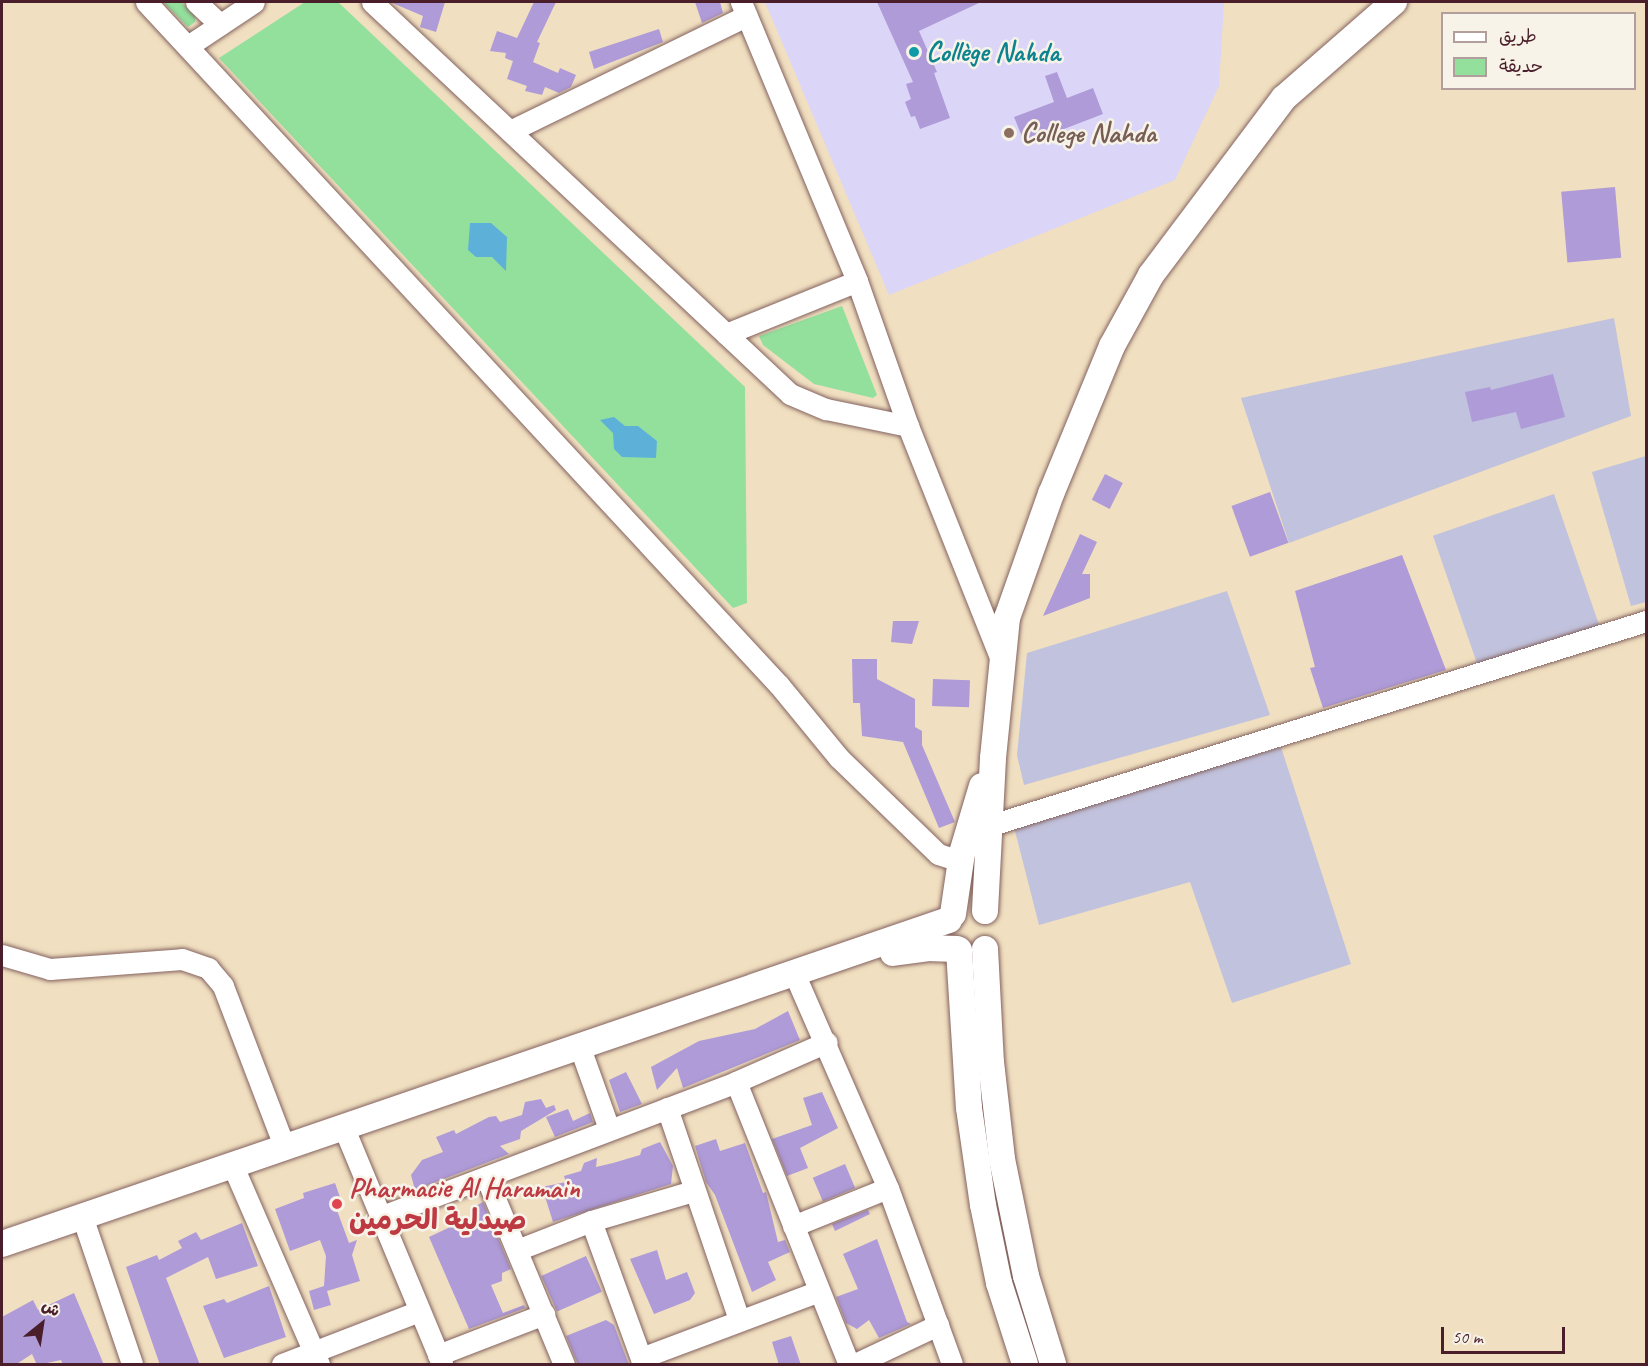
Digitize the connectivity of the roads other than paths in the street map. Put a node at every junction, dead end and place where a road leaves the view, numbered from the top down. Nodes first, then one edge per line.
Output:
1 (146, 2) edge
2 (196, 2) edge
3 (254, 2) edge
4 (372, 2) edge
5 (1394, 2) edge
6 (744, 9) edge
7 (220, 24) junction
8 (188, 46) junction
9 (510, 131) junction
10 (857, 281) junction
11 (726, 334) junction
12 (908, 426) junction
13 (1647, 621) edge
14 (1000, 660) junction
15 (993, 758) junction
16 (988, 826) junction
17 (960, 861) junction
18 (985, 911) junction
19 (951, 917) junction
20 (986, 949) junction
21 (958, 950) junction
22 (2, 955) edge
23 (827, 962) junction
24 (794, 973) junction
25 (827, 1042) junction
26 (579, 1045) junction
27 (736, 1082) junction
28 (668, 1108) junction
29 (344, 1126) junction
30 (609, 1130) junction
31 (284, 1146) junction
32 (232, 1164) junction
33 (486, 1177) junction
34 (888, 1188) junction
35 (693, 1191) junction
36 (82, 1216) junction
37 (382, 1216) junction
38 (591, 1221) junction
39 (793, 1226) junction
40 (2, 1244) edge
41 (517, 1250) junction
42 (819, 1291) junction
43 (419, 1311) junction
44 (544, 1314) junction
45 (739, 1320) junction
46 (938, 1325) junction
47 (316, 1358) edge
48 (440, 1360) edge
49 (642, 1361) edge
50 (132, 1365) edge
51 (282, 1365) edge
52 (564, 1365) edge
53 (849, 1365) edge
54 (855, 1365) edge
55 (952, 1365) edge
56 (1025, 1365) edge
57 (1053, 1365) edge

1 - 8 street
2 - 7 street
3 - 7 street
4 - 9 street
5 - 14 main road
6 - 9 street
6 - 10 street
7 - 8 street
8 - 17 street
9 - 11 street
10 - 11 street
10 - 12 street
11 - 12 street
12 - 14 street
13 - 16 street
14 - 15 main road
15 - 16 main road
15 - 17 main road
16 - 18 main road
17 - 19 main road
18 - 19 main road
18 - 20 main road
19 - 21 main road
19 - 23 main road
20 - 21 main road
20 - 57 main road
21 - 23 main road
21 - 56 main road
22 - 31 street
23 - 24 main road
24 - 25 street
24 - 26 main road
25 - 27 street
25 - 34 street
26 - 29 main road
26 - 30 street
27 - 28 street
27 - 39 street
28 - 30 street
28 - 35 street
29 - 31 main road
29 - 37 street
30 - 33 street
31 - 32 main road
32 - 36 main road
32 - 47 street
33 - 37 street
33 - 41 street
34 - 39 street
34 - 46 street
35 - 38 street
35 - 45 street
36 - 40 main road
36 - 50 street
37 - 43 street
38 - 41 street
38 - 49 street
39 - 42 street
41 - 44 street
42 - 45 street
42 - 53 street
43 - 47 street
43 - 48 street
44 - 48 street
44 - 52 street
45 - 49 street
46 - 54 street
46 - 55 street
47 - 51 street

